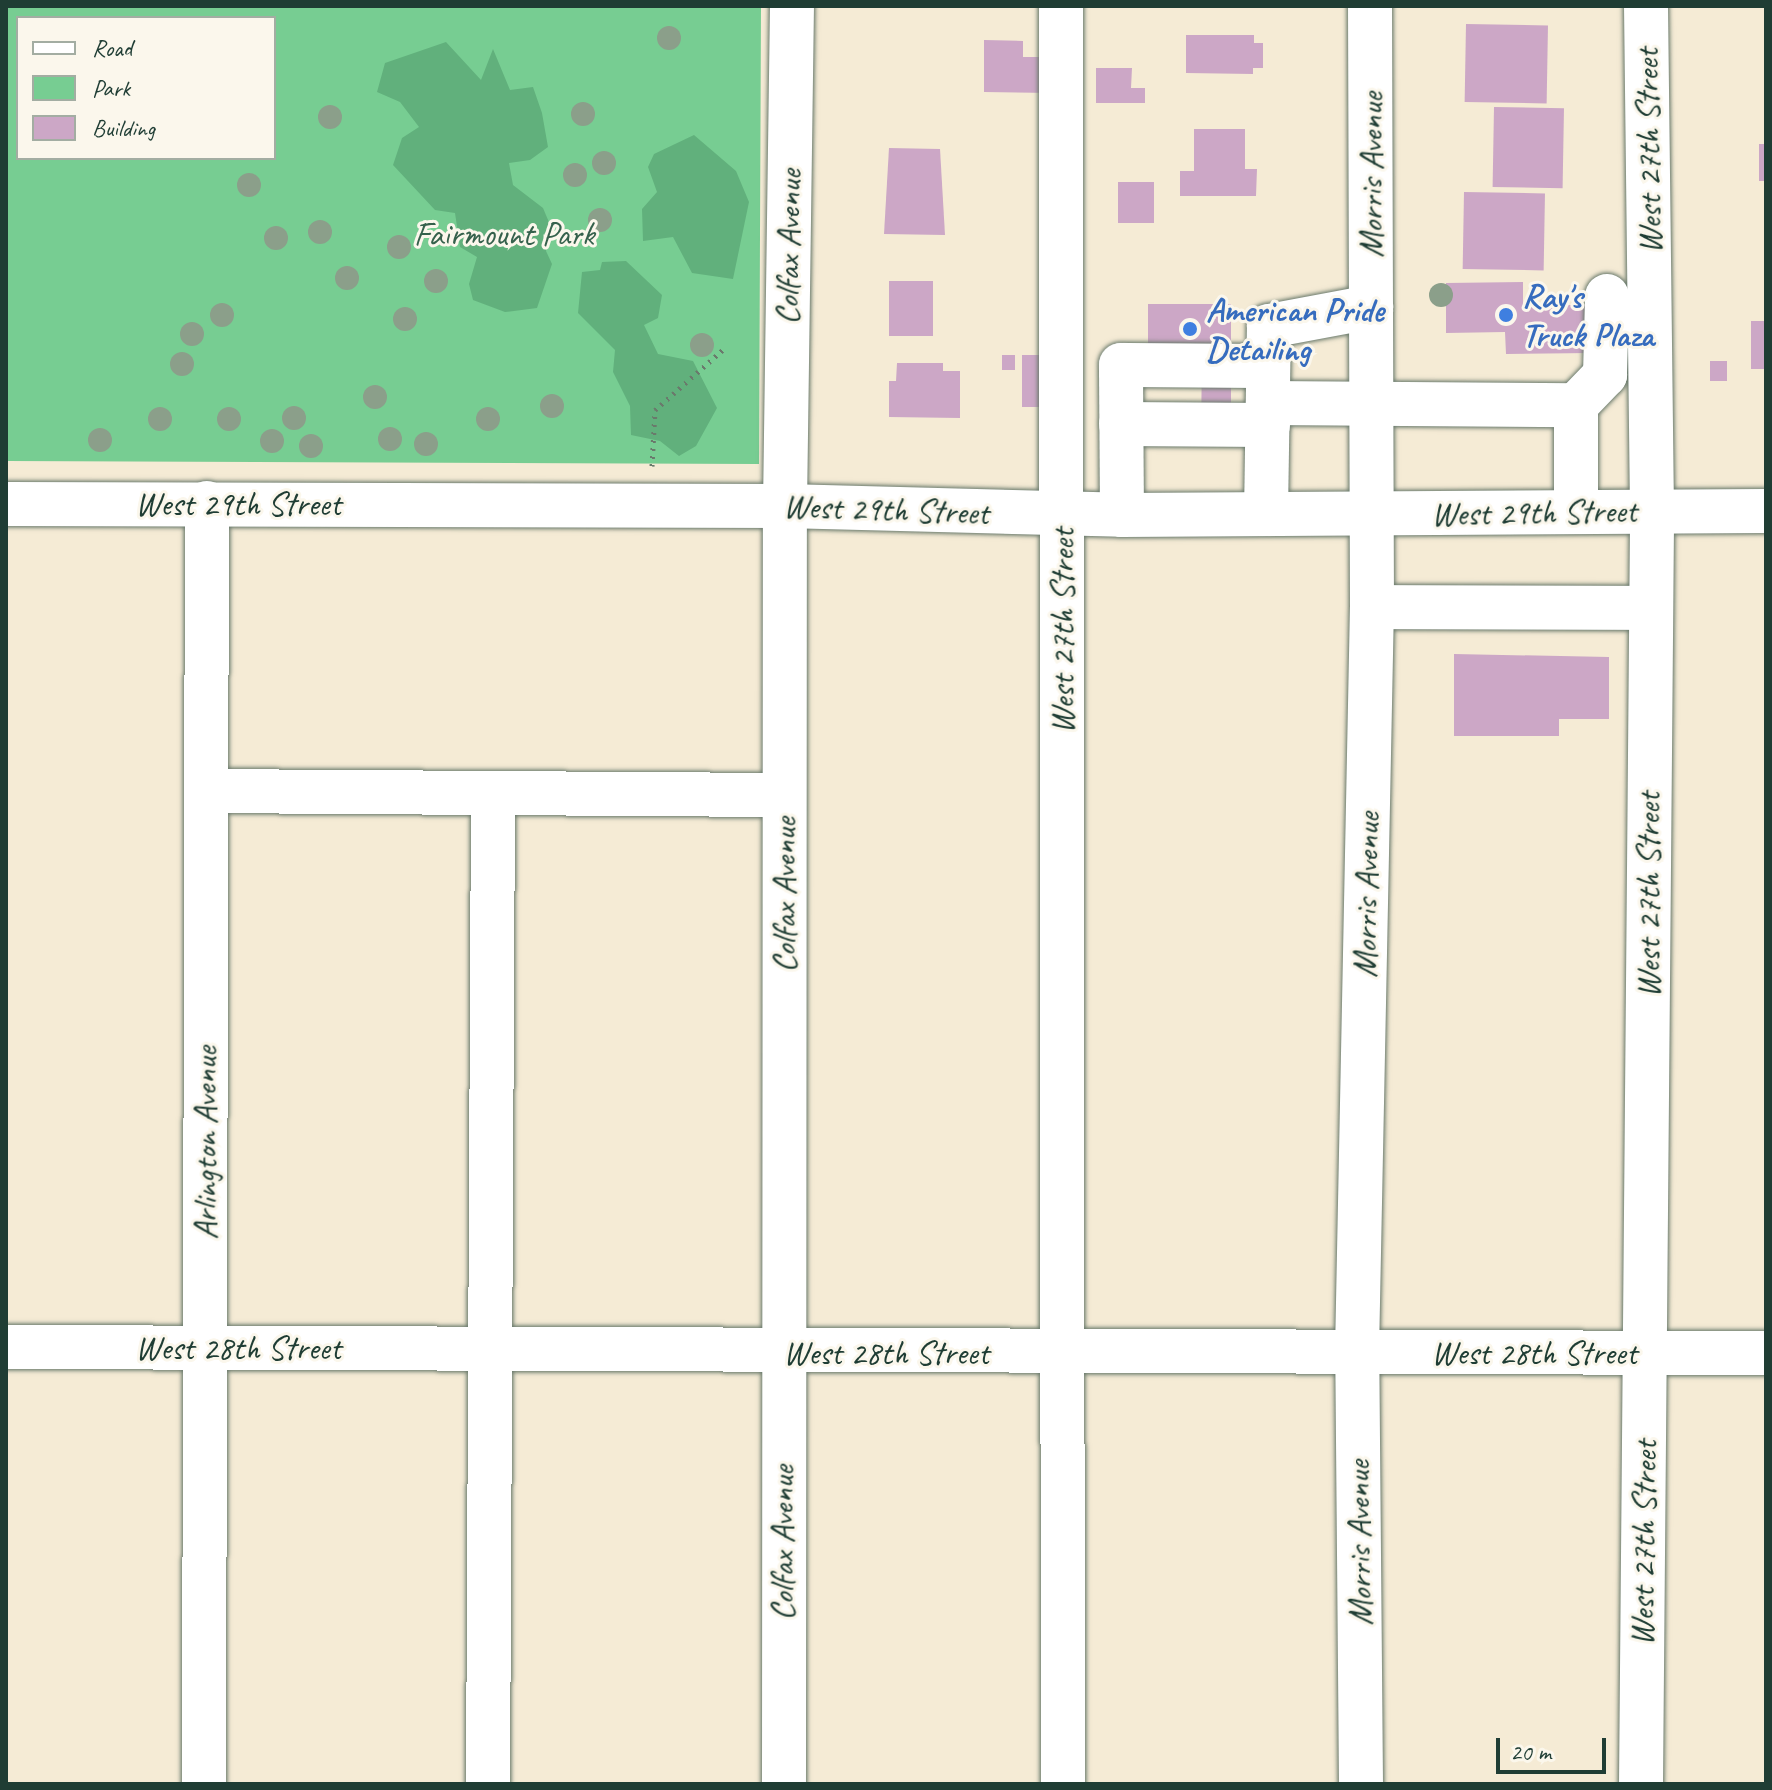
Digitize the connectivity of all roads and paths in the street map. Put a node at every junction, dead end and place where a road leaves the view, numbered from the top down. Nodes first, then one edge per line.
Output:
1 (792, 6) edge
2 (1061, 6) edge
3 (1370, 6) edge
4 (1646, 6) edge
5 (1607, 296) dead end
6 (1371, 307) junction
7 (726, 347) dead end
8 (1268, 397) junction
9 (1371, 404) junction
10 (1576, 405) junction
11 (1122, 409) junction
12 (652, 468) dead end
13 (207, 503) junction
14 (6, 504) edge
15 (785, 506) junction
16 (1652, 511) junction
17 (1766, 511) edge
18 (1576, 512) junction
19 (1061, 514) junction
20 (1266, 514) junction
21 (1371, 514) junction
22 (1122, 515) junction
23 (1372, 607) junction
24 (1651, 608) junction
25 (207, 791) junction
26 (493, 795) junction
27 (784, 795) junction
28 (6, 1347) edge
29 (203, 1348) junction
30 (493, 1348) junction
31 (1357, 1352) junction
32 (781, 1353) junction
33 (1067, 1353) junction
34 (1645, 1353) junction
35 (1766, 1353) edge
36 (204, 1784) edge
37 (488, 1784) edge
38 (784, 1784) edge
39 (1063, 1784) edge
40 (1361, 1784) edge
41 (1641, 1784) edge

1 - 15 street, Colfax Avenue
2 - 19 street, West 27th Street
3 - 6 street, Morris Avenue
4 - 16 street, West 27th Street
5 - 10 street
6 - 8 street
6 - 9 street, Morris Avenue
7 - 12 path
8 - 9 street
8 - 11 street
8 - 11 street
8 - 20 street
9 - 10 street
9 - 21 street, Morris Avenue
10 - 18 street
11 - 22 street
13 - 14 street, West 29th Street
13 - 15 street, West 29th Street
13 - 25 street, Arlington Avenue
15 - 19 street, West 29th Street
15 - 27 street, Colfax Avenue
16 - 17 street, West 29th Street
16 - 18 street, West 29th Street
16 - 24 street, West 27th Street
18 - 21 street, West 29th Street
19 - 22 street, West 29th Street
19 - 33 street, West 27th Street
20 - 21 street, West 29th Street
20 - 22 street, West 29th Street
21 - 23 street, Morris Avenue
23 - 24 street
23 - 31 street, Morris Avenue
24 - 34 street, West 27th Street
25 - 26 street
25 - 29 street, Arlington Avenue
26 - 27 street
26 - 30 street
27 - 32 street, Colfax Avenue
28 - 29 street, West 28th Street
29 - 30 street, West 28th Street
29 - 36 street, Arlington Avenue
30 - 32 street, West 28th Street
30 - 37 street
31 - 33 street, West 28th Street
31 - 34 street, West 28th Street
31 - 40 street, Morris Avenue
32 - 33 street, West 28th Street
32 - 38 street, Colfax Avenue
33 - 39 street, West 27th Street
34 - 35 street, West 28th Street
34 - 41 street, West 27th Street

